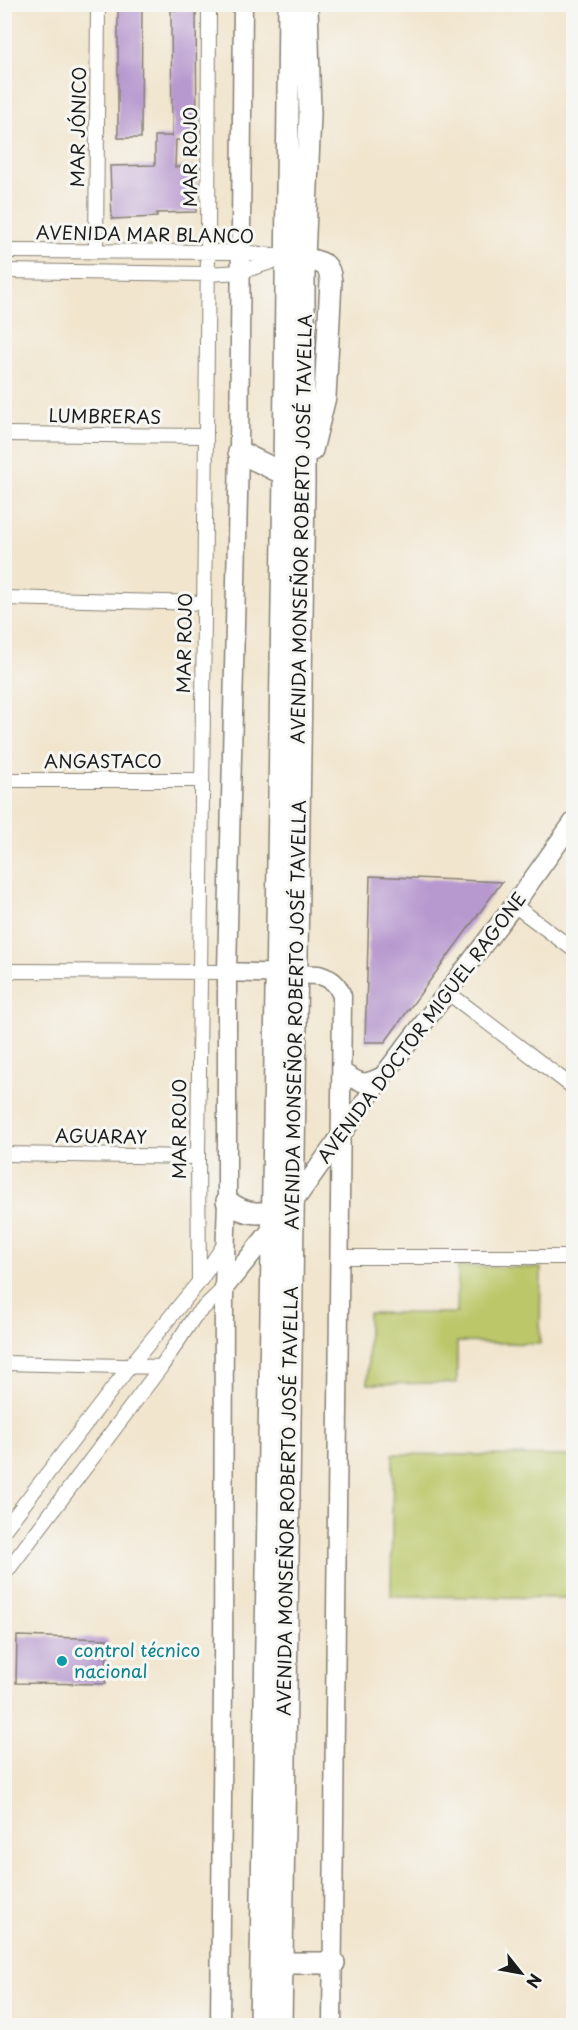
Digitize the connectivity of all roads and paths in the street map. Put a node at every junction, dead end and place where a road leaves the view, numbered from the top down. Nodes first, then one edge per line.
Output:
1 (98, 4) edge
2 (209, 4) edge
3 (243, 4) edge
4 (289, 4) edge
5 (307, 4) edge
6 (96, 250) junction
7 (4, 251) edge
8 (208, 252) junction
9 (240, 252) junction
10 (295, 257) junction
11 (4, 271) edge
12 (240, 272) junction
13 (208, 274) junction
14 (4, 434) edge
15 (205, 435) junction
16 (239, 452) junction
17 (284, 474) junction
18 (4, 598) edge
19 (203, 603) junction
20 (4, 780) edge
21 (201, 780) junction
22 (573, 821) edge
23 (514, 905) junction
24 (573, 950) edge
25 (4, 971) edge
26 (199, 972) junction
27 (227, 972) junction
28 (286, 973) junction
29 (447, 992) junction
30 (342, 1072) junction
31 (383, 1076) junction
32 (573, 1088) edge
33 (341, 1136) junction
34 (4, 1154) edge
35 (198, 1157) junction
36 (227, 1201) junction
37 (293, 1203) junction
38 (272, 1221) junction
39 (225, 1243) junction
40 (340, 1257) junction
41 (573, 1257) edge
42 (199, 1282) junction
43 (224, 1288) junction
44 (4, 1363) edge
45 (130, 1366) junction
46 (161, 1367) junction
47 (4, 1530) edge
48 (4, 1575) edge
49 (282, 1963) junction
50 (334, 1963) junction
51 (219, 2025) edge
52 (260, 2025) edge
53 (281, 2025) edge
54 (332, 2025) edge

1 - 6 street, MAR JÓNICO
2 - 8 street, MAR ROJO
3 - 9 main road
4 - 10 highway, AVENIDA MONSEÑOR ROBERTO JOSÉ TAVELLA
5 - 10 highway, AVENIDA MONSEÑOR ROBERTO JOSÉ TAVELLA
6 - 7 street, AVENIDA MAR BLANCO
6 - 8 street, AVENIDA MAR BLANCO
8 - 9 street, AVENIDA MAR BLANCO
8 - 13 street, MAR ROJO
9 - 10 street, AVENIDA MAR BLANCO
9 - 12 main road
10 - 12 street, AVENIDA MAR BLANCO
10 - 17 highway, AVENIDA MONSEÑOR ROBERTO JOSÉ TAVELLA
10 - 28 highway, AVENIDA MONSEÑOR ROBERTO JOSÉ TAVELLA
11 - 13 street, AVENIDA MAR BLANCO
12 - 13 street, AVENIDA MAR BLANCO
12 - 16 main road
13 - 15 street, MAR ROJO
14 - 15 street, LUMBRERAS
15 - 19 street, MAR ROJO
16 - 17 highway
16 - 27 main road
17 - 28 highway, AVENIDA MONSEÑOR ROBERTO JOSÉ TAVELLA
18 - 19 street
19 - 21 street, MAR ROJO
20 - 21 street, ANGASTACO
21 - 26 street, MAR ROJO
22 - 23 main road, AVENIDA DOCTOR MIGUEL RAGONE
23 - 24 street
23 - 29 main road, AVENIDA DOCTOR MIGUEL RAGONE
25 - 26 street
26 - 27 street
26 - 35 street, MAR ROJO
27 - 28 main road
27 - 36 main road
28 - 30 main road
28 - 37 highway, AVENIDA MONSEÑOR ROBERTO JOSÉ TAVELLA
28 - 38 highway, AVENIDA MONSEÑOR ROBERTO JOSÉ TAVELLA
29 - 31 main road, AVENIDA DOCTOR MIGUEL RAGONE
29 - 32 street
30 - 31 main road
30 - 33 main road
31 - 33 main road, AVENIDA DOCTOR MIGUEL RAGONE
33 - 37 main road, AVENIDA DOCTOR MIGUEL RAGONE
33 - 40 main road
34 - 35 street, AGUARAY
35 - 42 street, MAR ROJO
36 - 38 highway
36 - 39 main road
37 - 38 highway
37 - 49 highway, AVENIDA MONSEÑOR ROBERTO JOSÉ TAVELLA
38 - 43 main road
38 - 52 highway, AVENIDA MONSEÑOR ROBERTO JOSÉ TAVELLA
39 - 42 street
39 - 43 main road
40 - 41 street
40 - 50 main road
42 - 45 street
43 - 46 street
43 - 51 main road
44 - 45 street
45 - 46 street
45 - 47 street
46 - 48 street
49 - 50 highway
49 - 53 highway, AVENIDA MONSEÑOR ROBERTO JOSÉ TAVELLA
50 - 54 main road

